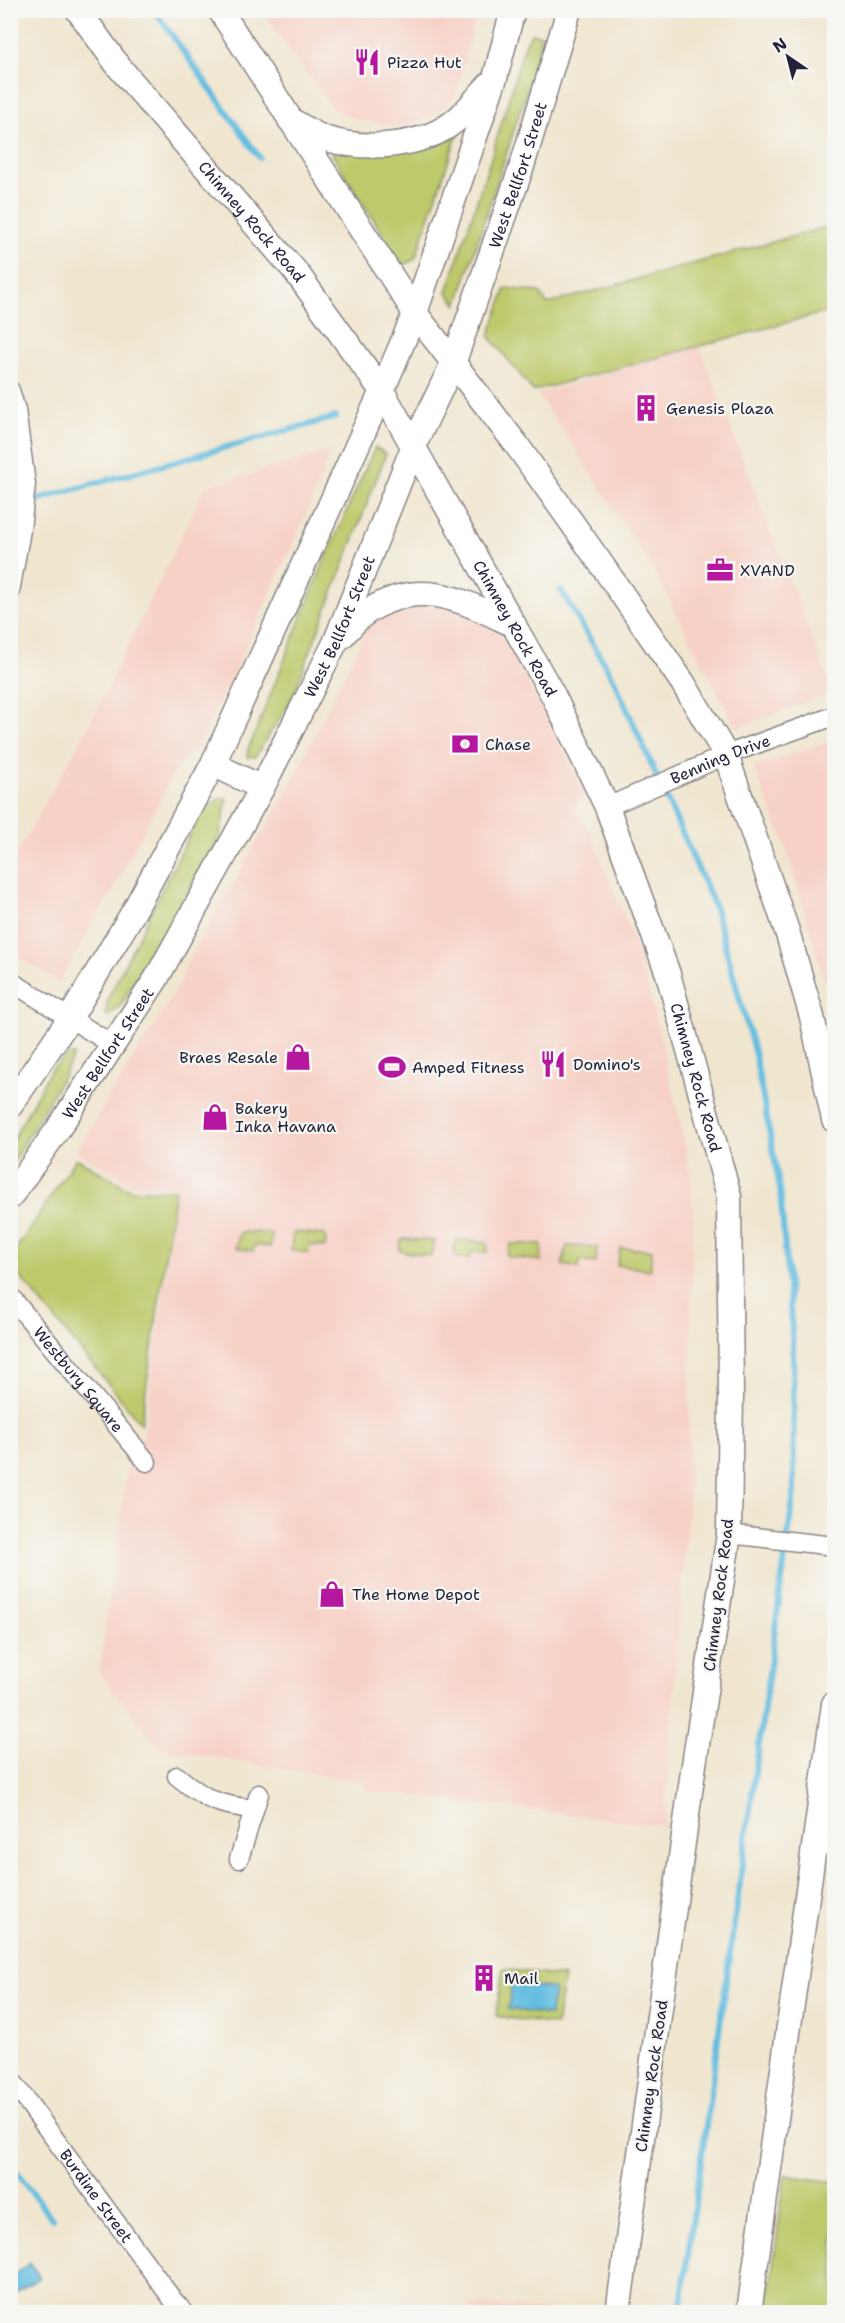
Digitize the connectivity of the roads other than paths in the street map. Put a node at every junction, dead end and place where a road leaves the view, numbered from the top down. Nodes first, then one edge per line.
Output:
1 (78, 10) edge
2 (220, 10) edge
3 (513, 10) edge
4 (562, 12) edge
5 (495, 78) junction
6 (290, 120) junction
7 (415, 313) junction
8 (454, 361) junction
9 (10, 390) edge
10 (382, 391) junction
11 (414, 445) junction
12 (10, 592) edge
13 (514, 625) junction
14 (334, 643) junction
15 (834, 716) edge
16 (726, 755) junction
17 (213, 764) junction
18 (262, 788) junction
19 (607, 807) junction
20 (10, 981) edge
21 (70, 1018) junction
22 (113, 1045) junction
23 (10, 1106) edge
24 (834, 1120) edge
25 (10, 1197) edge
26 (10, 1296) edge
27 (147, 1462) dead end
28 (729, 1534) junction
29 (831, 1546) edge
30 (834, 1704) edge
31 (177, 1776) dead end
32 (825, 1846) edge
33 (239, 1858) dead end
34 (10, 2078) edge
35 (184, 2313) edge
36 (618, 2313) edge
37 (749, 2313) edge

1 - 10 main road, Chimney Rock Road
2 - 6 main road
3 - 5 main road
4 - 8 main road, West Bellfort Street
5 - 6 main road
5 - 7 main road
6 - 7 main road
7 - 8 main road
7 - 10 main road
8 - 11 main road, West Bellfort Street
8 - 16 main road
9 - 12 street
10 - 11 main road, Chimney Rock Road
10 - 17 main road
11 - 13 main road, Chimney Rock Road
11 - 14 main road, West Bellfort Street
13 - 14 main road
13 - 19 main road, Chimney Rock Road
14 - 18 main road, West Bellfort Street
15 - 16 street, Benning Drive
16 - 19 street, Benning Drive
16 - 24 main road
17 - 18 main road
17 - 21 main road
18 - 22 main road, West Bellfort Street
19 - 28 main road, Chimney Rock Road
20 - 21 street
21 - 22 street
21 - 23 main road
22 - 25 main road, West Bellfort Street
26 - 27 street, Westbury Square
28 - 29 street
28 - 36 main road, Chimney Rock Road
30 - 32 main road
31 - 33 street
32 - 37 main road
34 - 35 street, Burdine Street

